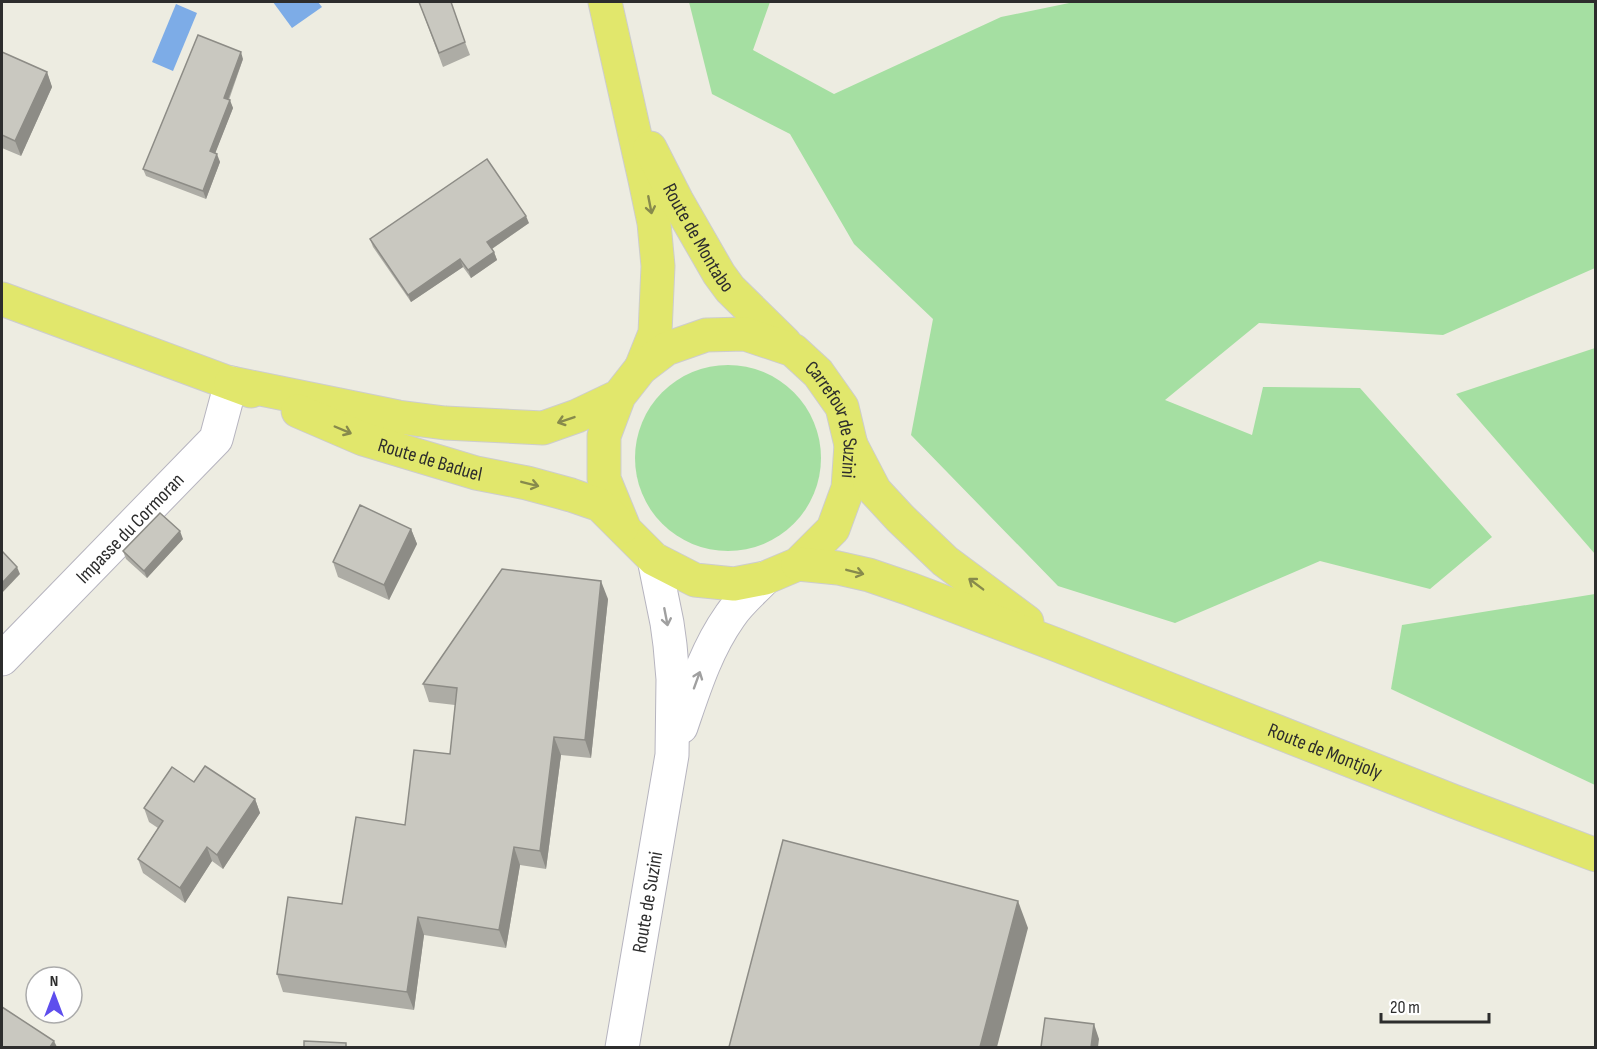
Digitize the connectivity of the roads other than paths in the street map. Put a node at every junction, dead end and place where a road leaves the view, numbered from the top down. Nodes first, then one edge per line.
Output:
1 (605, 2) edge
2 (629, 106) junction
3 (2, 299) edge
4 (793, 350) junction
5 (640, 368) junction
6 (231, 383) junction
7 (619, 396) junction
8 (851, 445) junction
9 (625, 530) junction
10 (654, 559) junction
11 (798, 564) junction
12 (765, 578) junction
13 (1057, 645) junction
14 (2, 659) edge
15 (672, 755) junction
16 (1596, 855) edge
17 (622, 1047) edge

1 - 2 main road, Route de Montabo
2 - 4 main road, Route de Montabo
2 -> 5 main road, Route de Montabo
3 - 6 main road, Route de Baduel
4 - 5 main road, Carrefour de Suzini
4 - 8 main road, Carrefour de Suzini
5 - 7 main road, Carrefour de Suzini
7 -> 6 main road, Route de Baduel
6 -> 9 main road, Route de Baduel
6 - 14 street, Impasse du Cormoran
7 - 9 main road, Carrefour de Suzini
8 - 11 main road, Carrefour de Suzini
13 -> 8 main road, Route de Montjoly
9 - 10 main road, Carrefour de Suzini
10 - 12 main road, Carrefour de Suzini
10 -> 15 street, Route de Suzini
11 - 12 main road, Carrefour de Suzini
11 -> 13 main road, Route de Montjoly
15 -> 12 street, Route de Suzini
13 - 16 main road, Route de Montjoly
15 - 17 street, Route de Suzini

